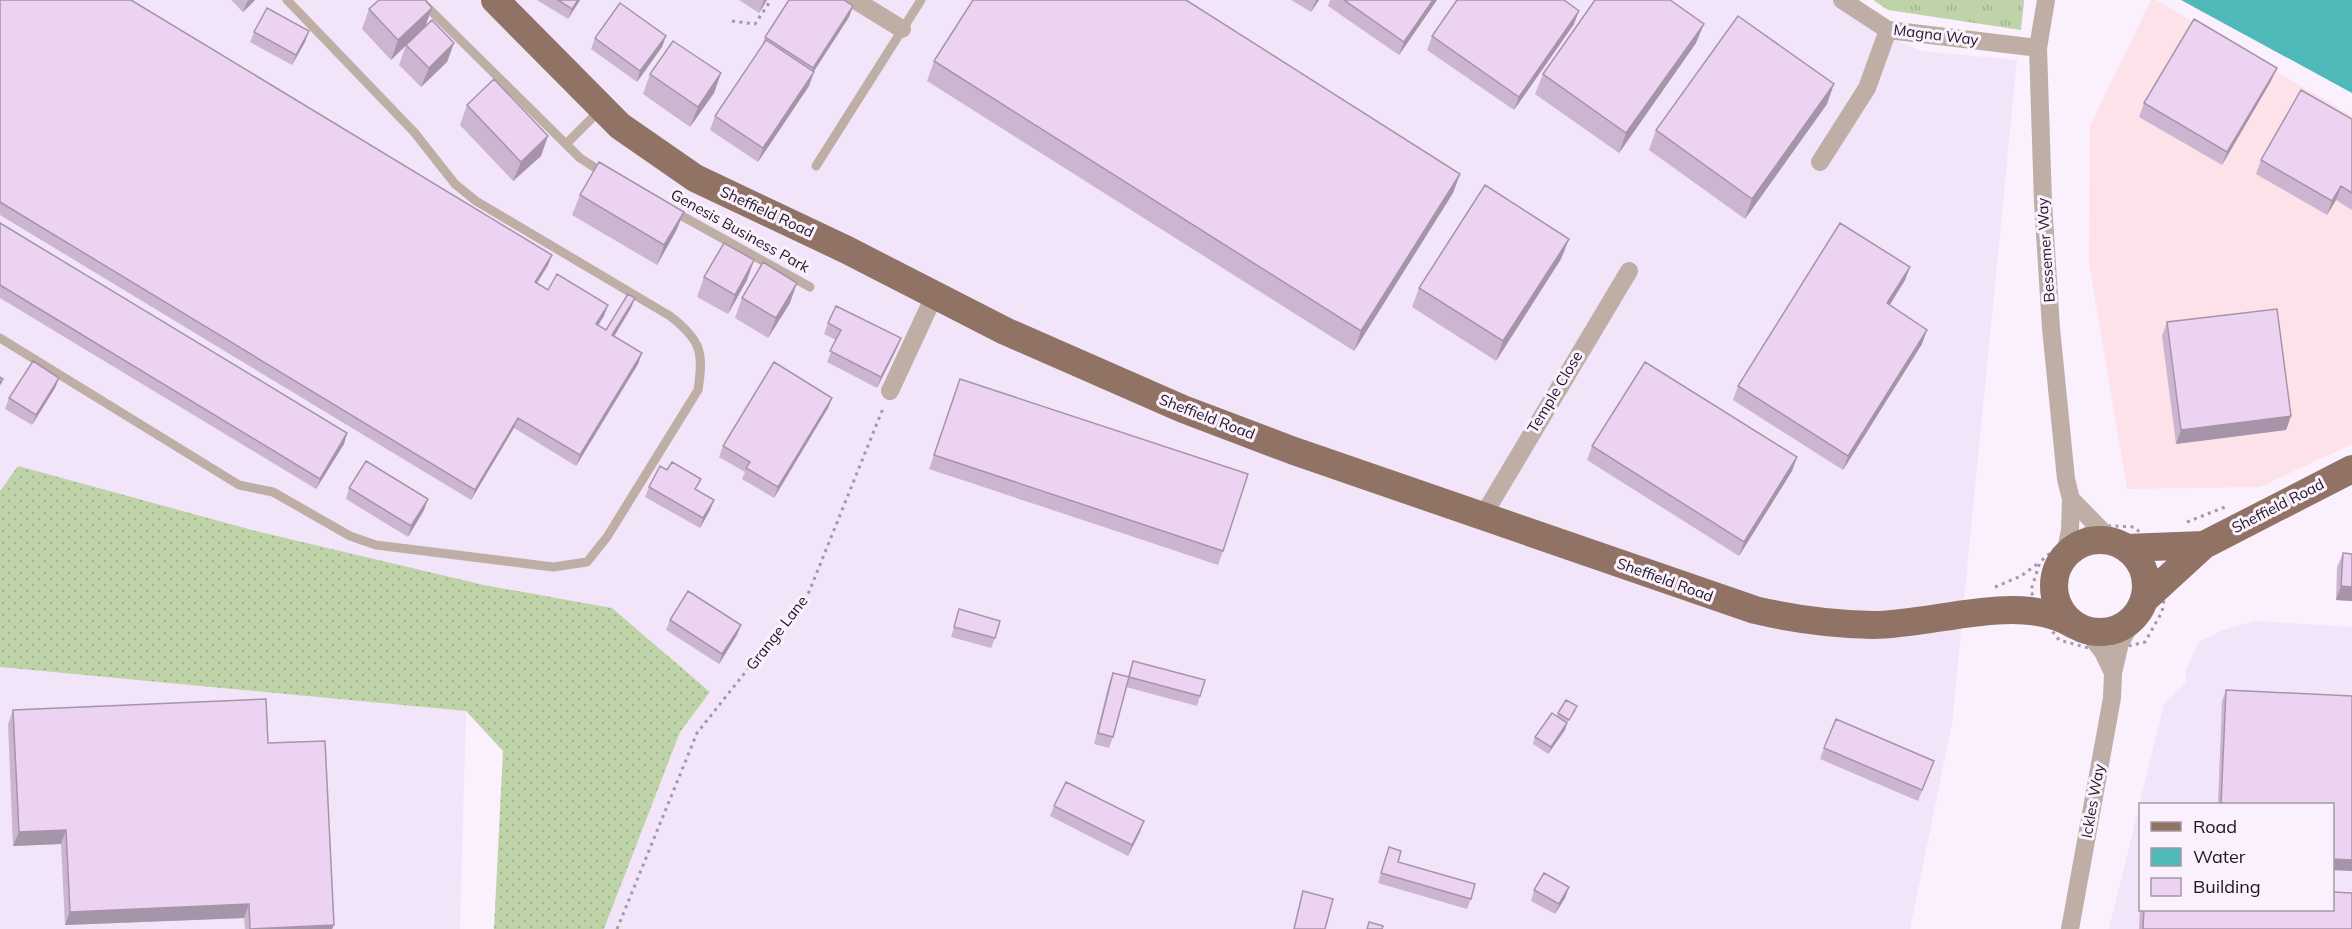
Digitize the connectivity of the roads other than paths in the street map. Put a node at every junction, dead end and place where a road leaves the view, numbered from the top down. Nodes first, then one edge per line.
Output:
1 (288, 0) edge
2 (420, 0) edge
3 (495, 0) edge
4 (855, 0) edge
5 (921, 0) edge
6 (1842, 0) edge
7 (2046, 0) edge
8 (902, 29) junction
9 (1888, 30) junction
10 (2038, 48) junction
11 (602, 109) junction
12 (566, 144) junction
13 (1820, 162) dead end
14 (816, 166) dead end
15 (617, 180) edge
16 (668, 208) edge
17 (1629, 271) dead end
18 (810, 287) dead end
19 (936, 294) junction
20 (0, 338) edge
21 (890, 391) road end
22 (2352, 469) edge
23 (2071, 499) junction
24 (1485, 516) junction
25 (2110, 538) junction
26 (2204, 545) junction
27 (2059, 554) junction
28 (2034, 600) junction
29 (2140, 607) junction
30 (2096, 639) junction
31 (2070, 929) edge

1 - 20 lane
2 - 12 lane
3 - 11 main road, Sheffield Road
4 - 8 street
5 - 8 lane
6 - 9 street, Magna Way
7 - 10 street, Bessemer Way
8 - 14 lane
9 - 10 street, Magna Way
9 - 13 street
10 - 23 street, Bessemer Way
11 - 12 lane
11 - 19 main road, Sheffield Road
12 - 15 lane
16 - 18 lane, Genesis Business Park
17 - 24 street, Temple Close
19 - 21 street
19 - 24 main road, Sheffield Road
22 - 26 main road, Sheffield Road
23 - 25 street, Bessemer Way
23 - 27 street, Bessemer Way
24 - 28 main road, Sheffield Road
25 - 26 main road, Sheffield Road
25 - 27 main road, Sheffield Road
25 - 29 main road
26 - 29 main road, Sheffield Road
27 - 28 main road
27 - 30 main road
28 - 30 main road, Sheffield Road
29 - 30 main road
30 - 31 street, Ickles Way

